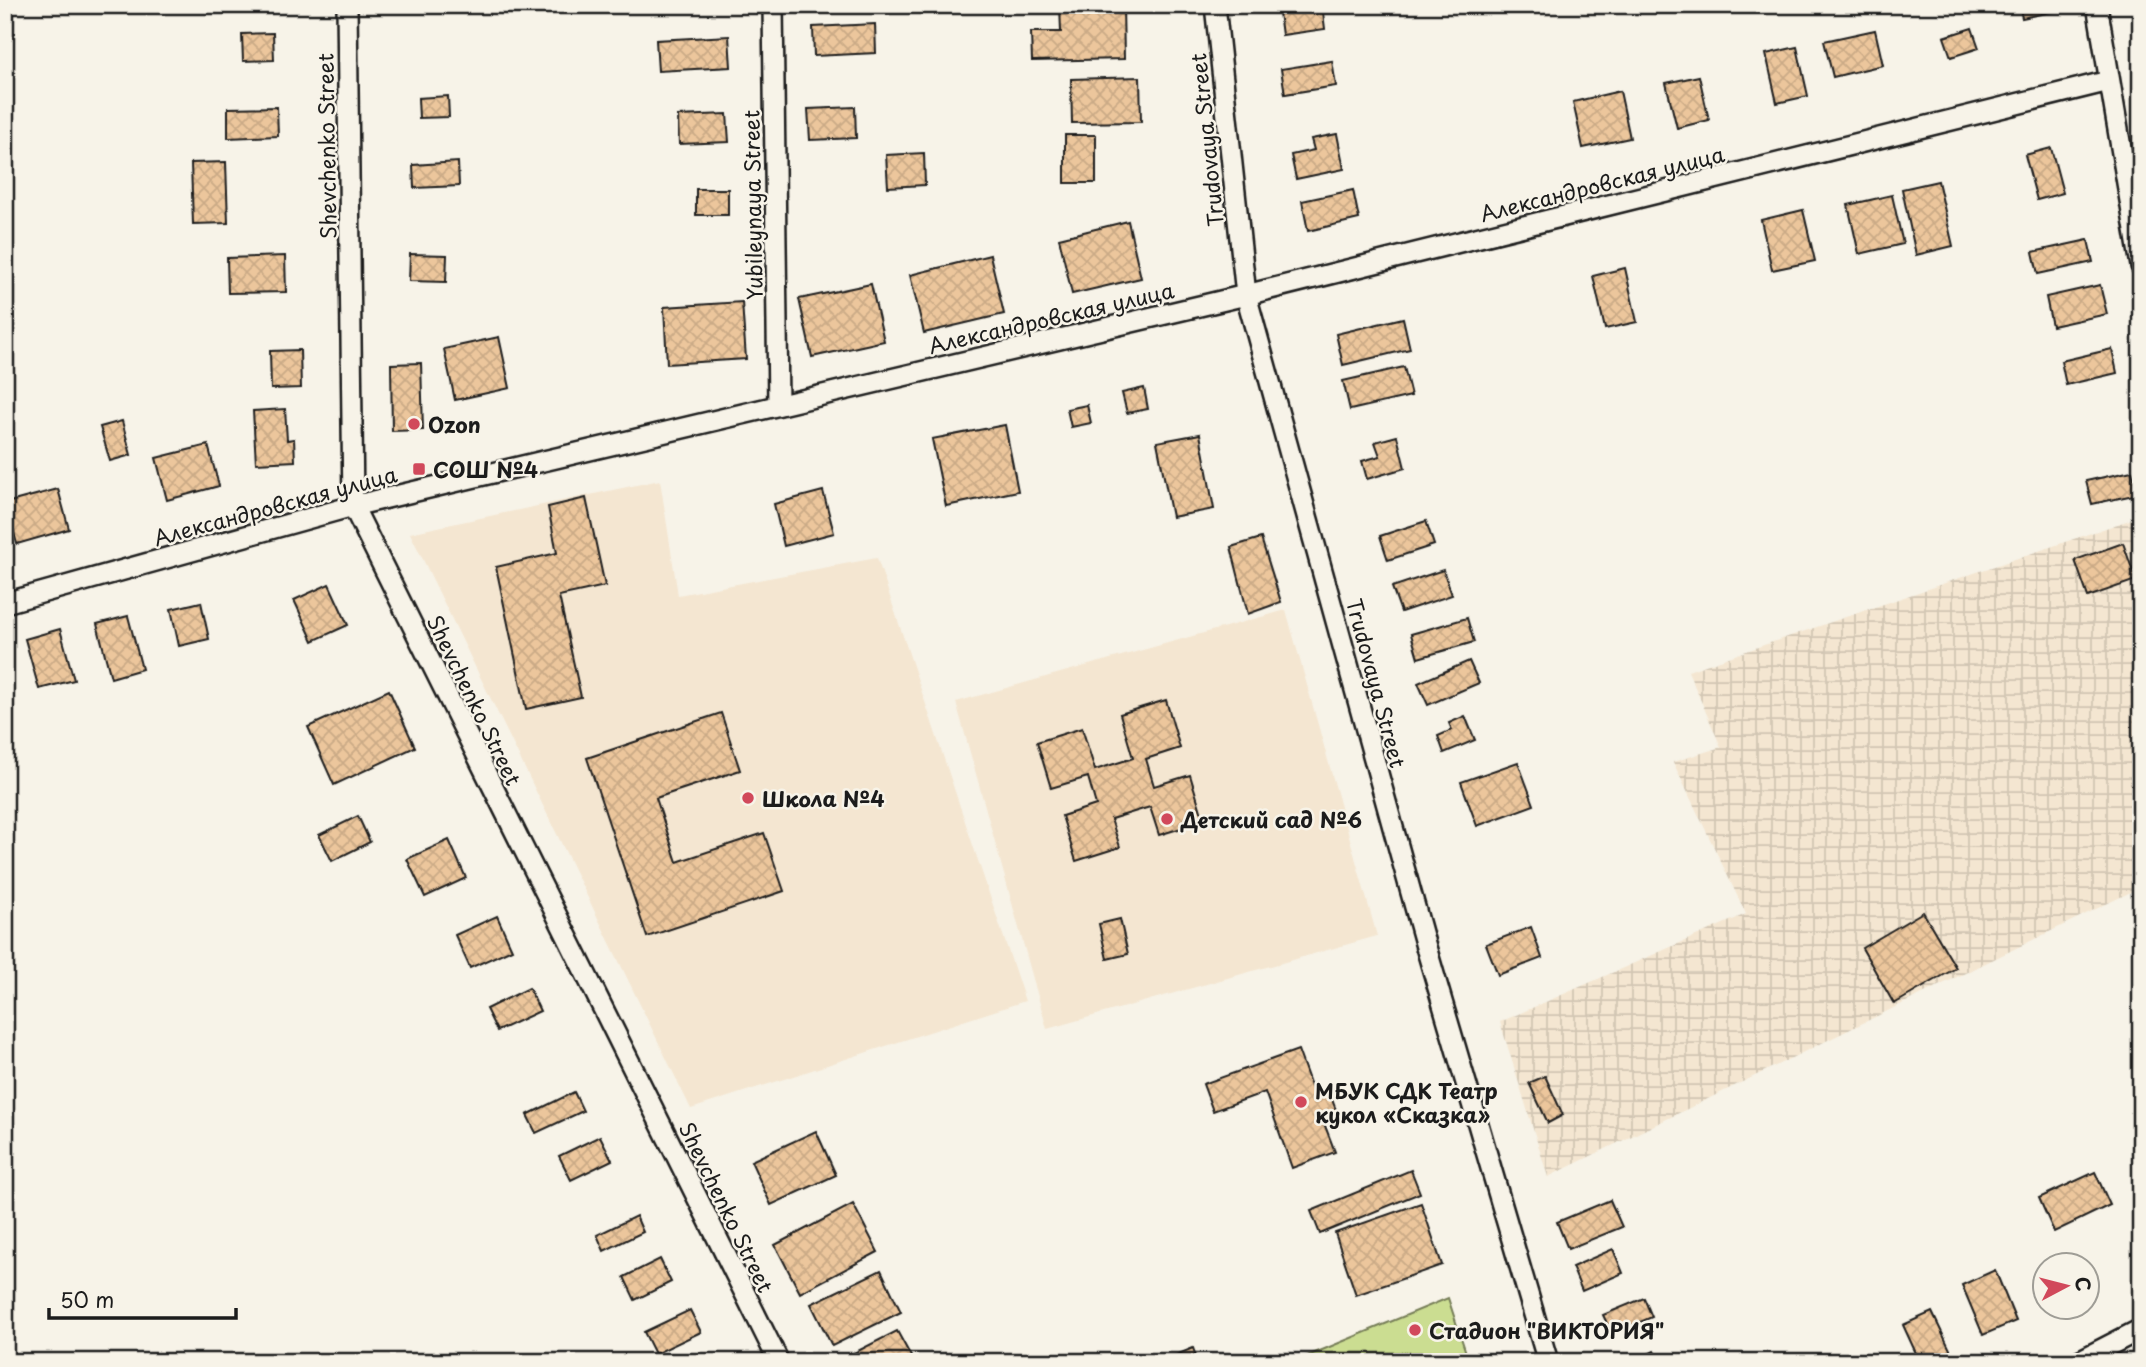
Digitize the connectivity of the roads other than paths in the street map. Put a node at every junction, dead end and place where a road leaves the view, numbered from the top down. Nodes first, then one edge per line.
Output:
1 (347, 5) edge
2 (773, 5) edge
3 (1215, 5) edge
4 (2097, 5) edge
5 (2109, 81) junction
6 (2141, 266) edge
7 (1246, 295) junction
8 (778, 405) junction
9 (353, 506) junction
10 (5, 603) edge
11 (2141, 1329) edge
12 (779, 1362) edge
13 (1548, 1362) edge
14 (2077, 1362) edge

1 - 9 street, Shevchenko Street
2 - 8 street, Yubileynaya Street
3 - 7 street, Trudovaya Street
4 - 5 street
5 - 6 street
5 - 7 street, Александровская улица
7 - 8 street, Александровская улица
7 - 13 street, Trudovaya Street
8 - 9 street, Александровская улица
9 - 10 street, Александровская улица
9 - 12 street, Shevchenko Street
11 - 14 street

